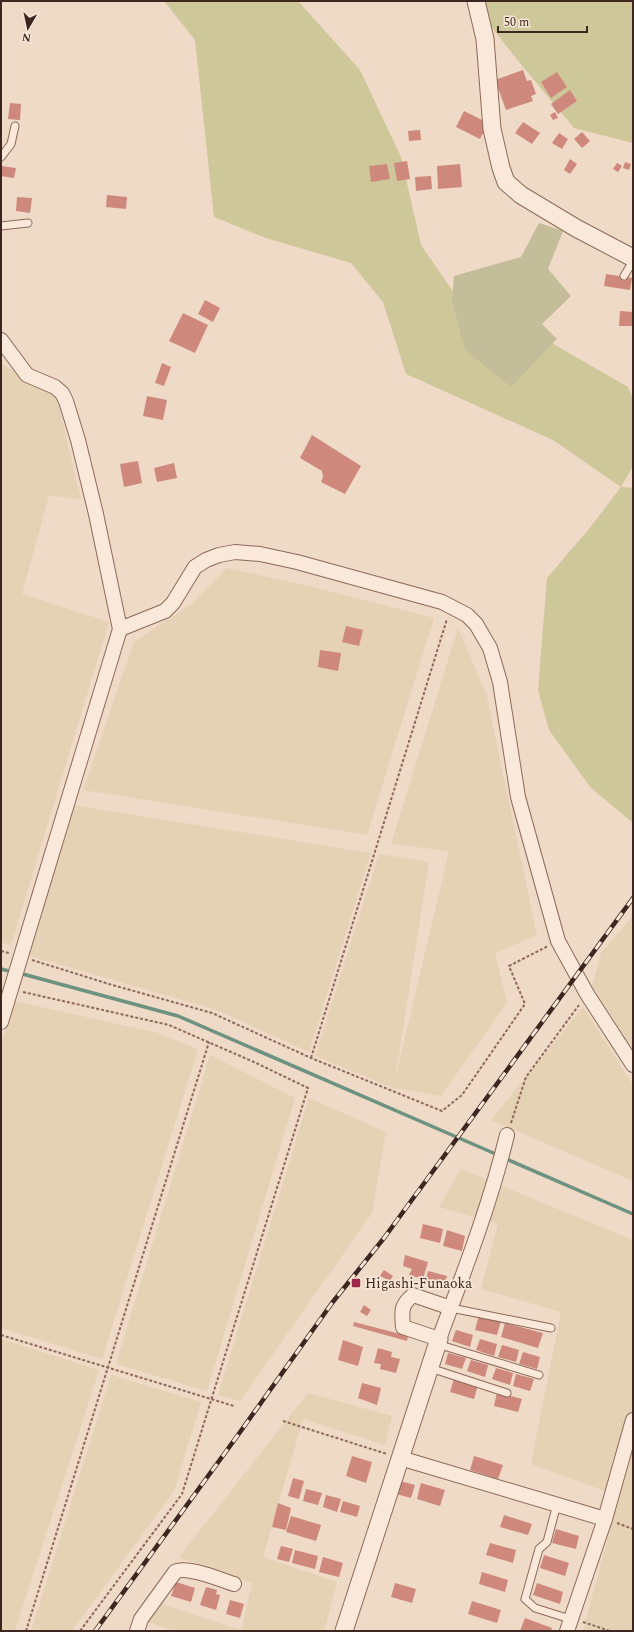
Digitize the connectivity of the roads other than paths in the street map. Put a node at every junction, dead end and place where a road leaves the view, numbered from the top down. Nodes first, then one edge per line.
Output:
1 (476, 1) edge
2 (15, 126) dead end
3 (1, 157) edge
4 (28, 223) dead end
5 (1, 226) edge
6 (633, 258) edge
7 (633, 262) edge
8 (624, 276) dead end
9 (1, 340) edge
10 (120, 629) junction
11 (1, 1022) edge
12 (633, 1065) edge
13 (507, 1135) road end
14 (451, 1308) junction
15 (551, 1328) dead end
16 (438, 1342) junction
17 (430, 1368) junction
18 (539, 1375) dead end
19 (507, 1393) dead end
20 (633, 1420) edge
21 (400, 1458) junction
22 (556, 1504) junction
23 (604, 1519) junction
24 (234, 1584) dead end
25 (569, 1625) edge
26 (138, 1631) edge
27 (344, 1631) edge

1 - 6 street
2 - 3 lane
4 - 5 lane
7 - 8 lane
9 - 10 street
10 - 11 street
10 - 12 street
13 - 14 street
14 - 15 lane
14 - 16 street
14 - 16 street
16 - 17 street
16 - 18 lane
17 - 19 lane
17 - 21 street
20 - 23 street
21 - 22 street
21 - 27 street
22 - 23 street
22 - 25 lane
23 - 25 street
24 - 26 street

